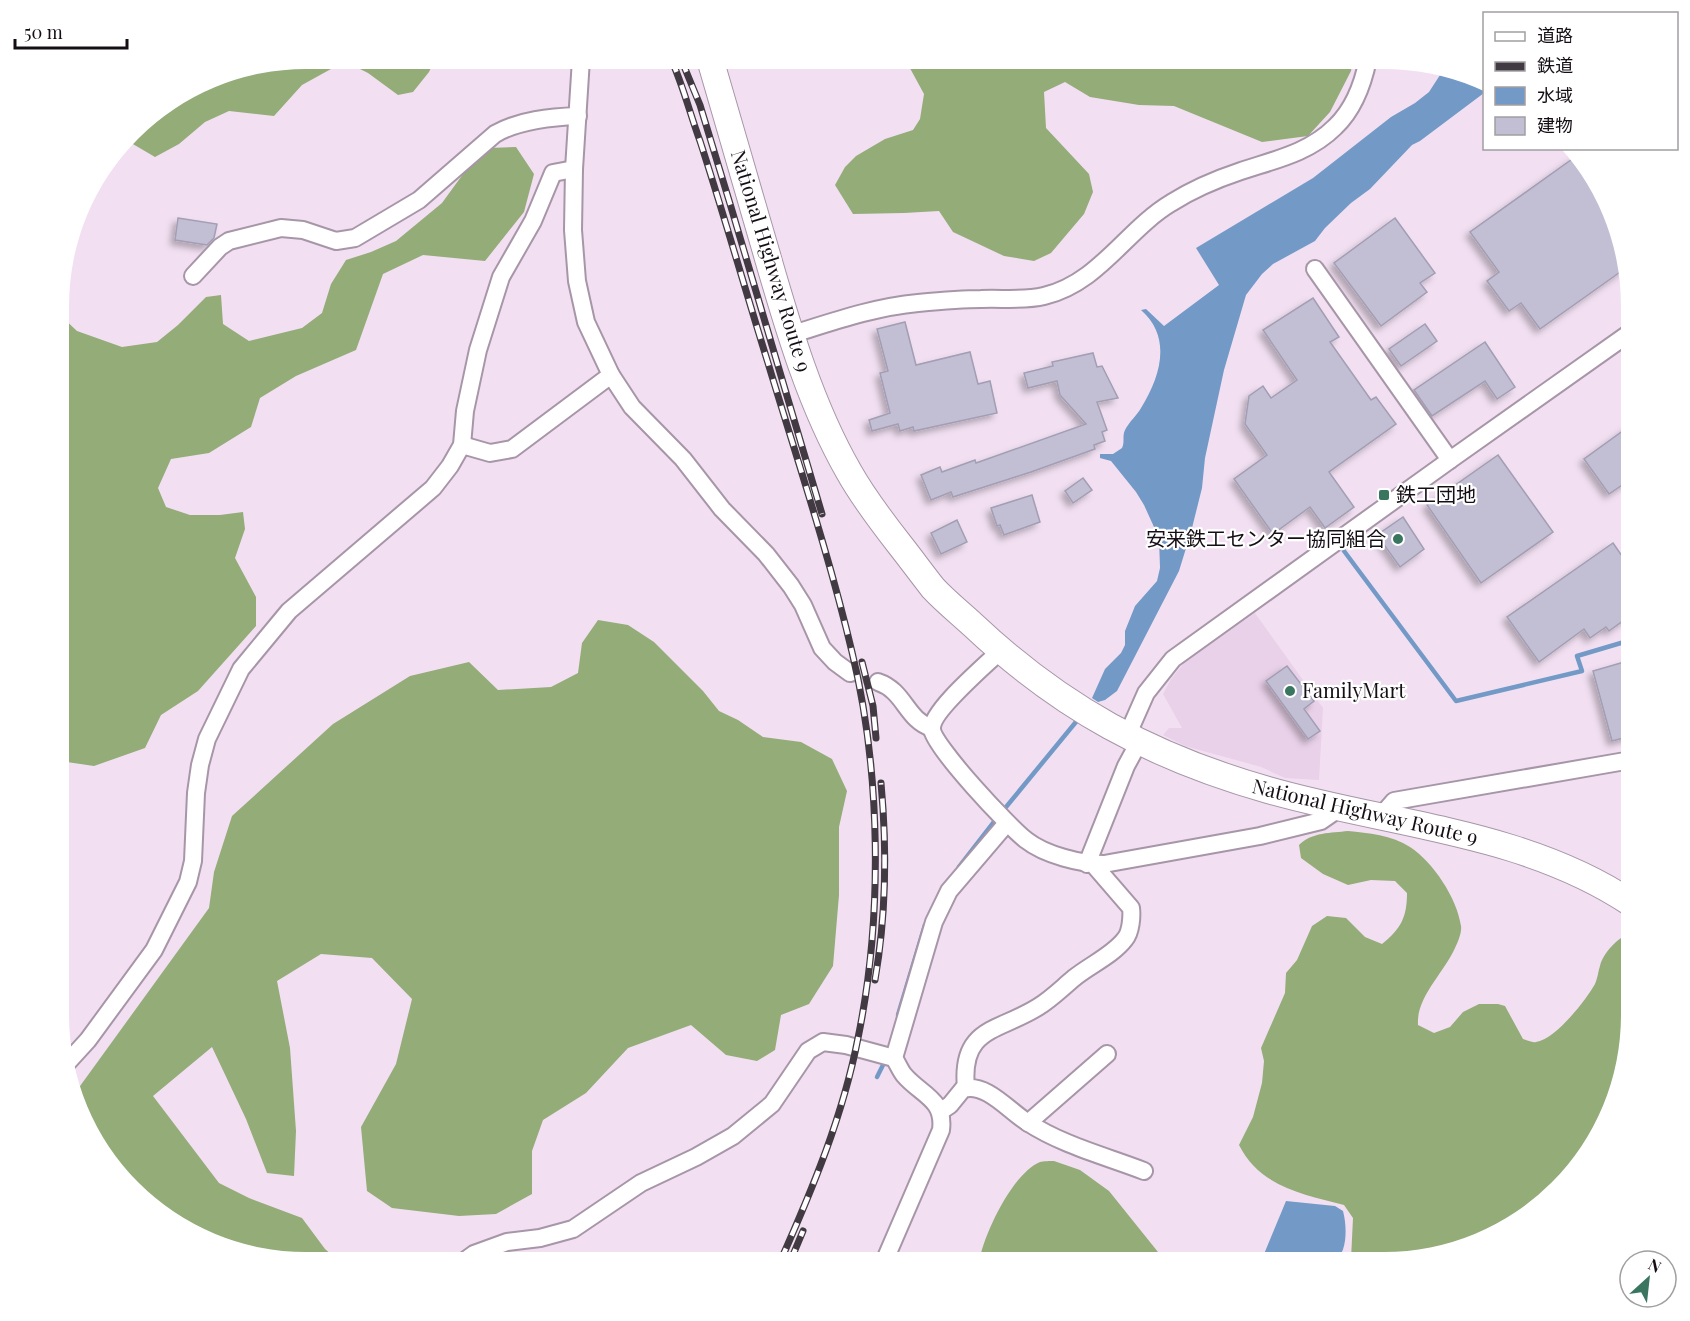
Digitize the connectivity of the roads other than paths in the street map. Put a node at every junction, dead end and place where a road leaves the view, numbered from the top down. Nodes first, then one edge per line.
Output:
1 (580, 69) edge
2 (713, 69) edge
3 (1366, 69) edge
4 (578, 116) junction
5 (574, 169) junction
6 (1315, 269) dead end
7 (193, 276) dead end
8 (790, 335) junction
9 (1621, 339) edge
10 (611, 375) junction
11 (462, 445) junction
12 (1450, 460) junction
13 (1000, 651) junction
14 (850, 673) tunnel mouth
15 (878, 682) tunnel mouth
16 (932, 728) junction
17 (1133, 739) junction
18 (1621, 762) edge
19 (1336, 807) junction
20 (1381, 816) junction
21 (1002, 817) junction
22 (1090, 864) junction
23 (1621, 897) edge
24 (1107, 1054) dead end
25 (73, 1057) edge
26 (894, 1058) junction
27 (966, 1088) junction
28 (941, 1111) junction
29 (1028, 1123) junction
30 (1144, 1171) dead end
31 (480, 1252) edge
32 (888, 1252) edge

1 - 4 street
2 - 8 highway, National Highway Route 9
3 - 8 street
4 - 5 street
4 - 7 street
5 - 10 street
5 - 11 street
6 - 12 street
8 - 13 highway, National Highway Route 9
9 - 12 street
10 - 11 street
10 - 14 street
11 - 25 street
12 - 17 street
13 - 16 street
13 - 17 highway, National Highway Route 9
15 - 16 street
16 - 21 street
17 - 19 highway, National Highway Route 9
17 - 22 street
18 - 20 street
19 - 20 highway, National Highway Route 9
19 - 22 street
20 - 23 highway, National Highway Route 9
21 - 22 street
21 - 26 street
22 - 27 street
24 - 29 street
26 - 28 street
26 - 31 street
27 - 28 street
27 - 29 street
28 - 32 street
29 - 30 street

